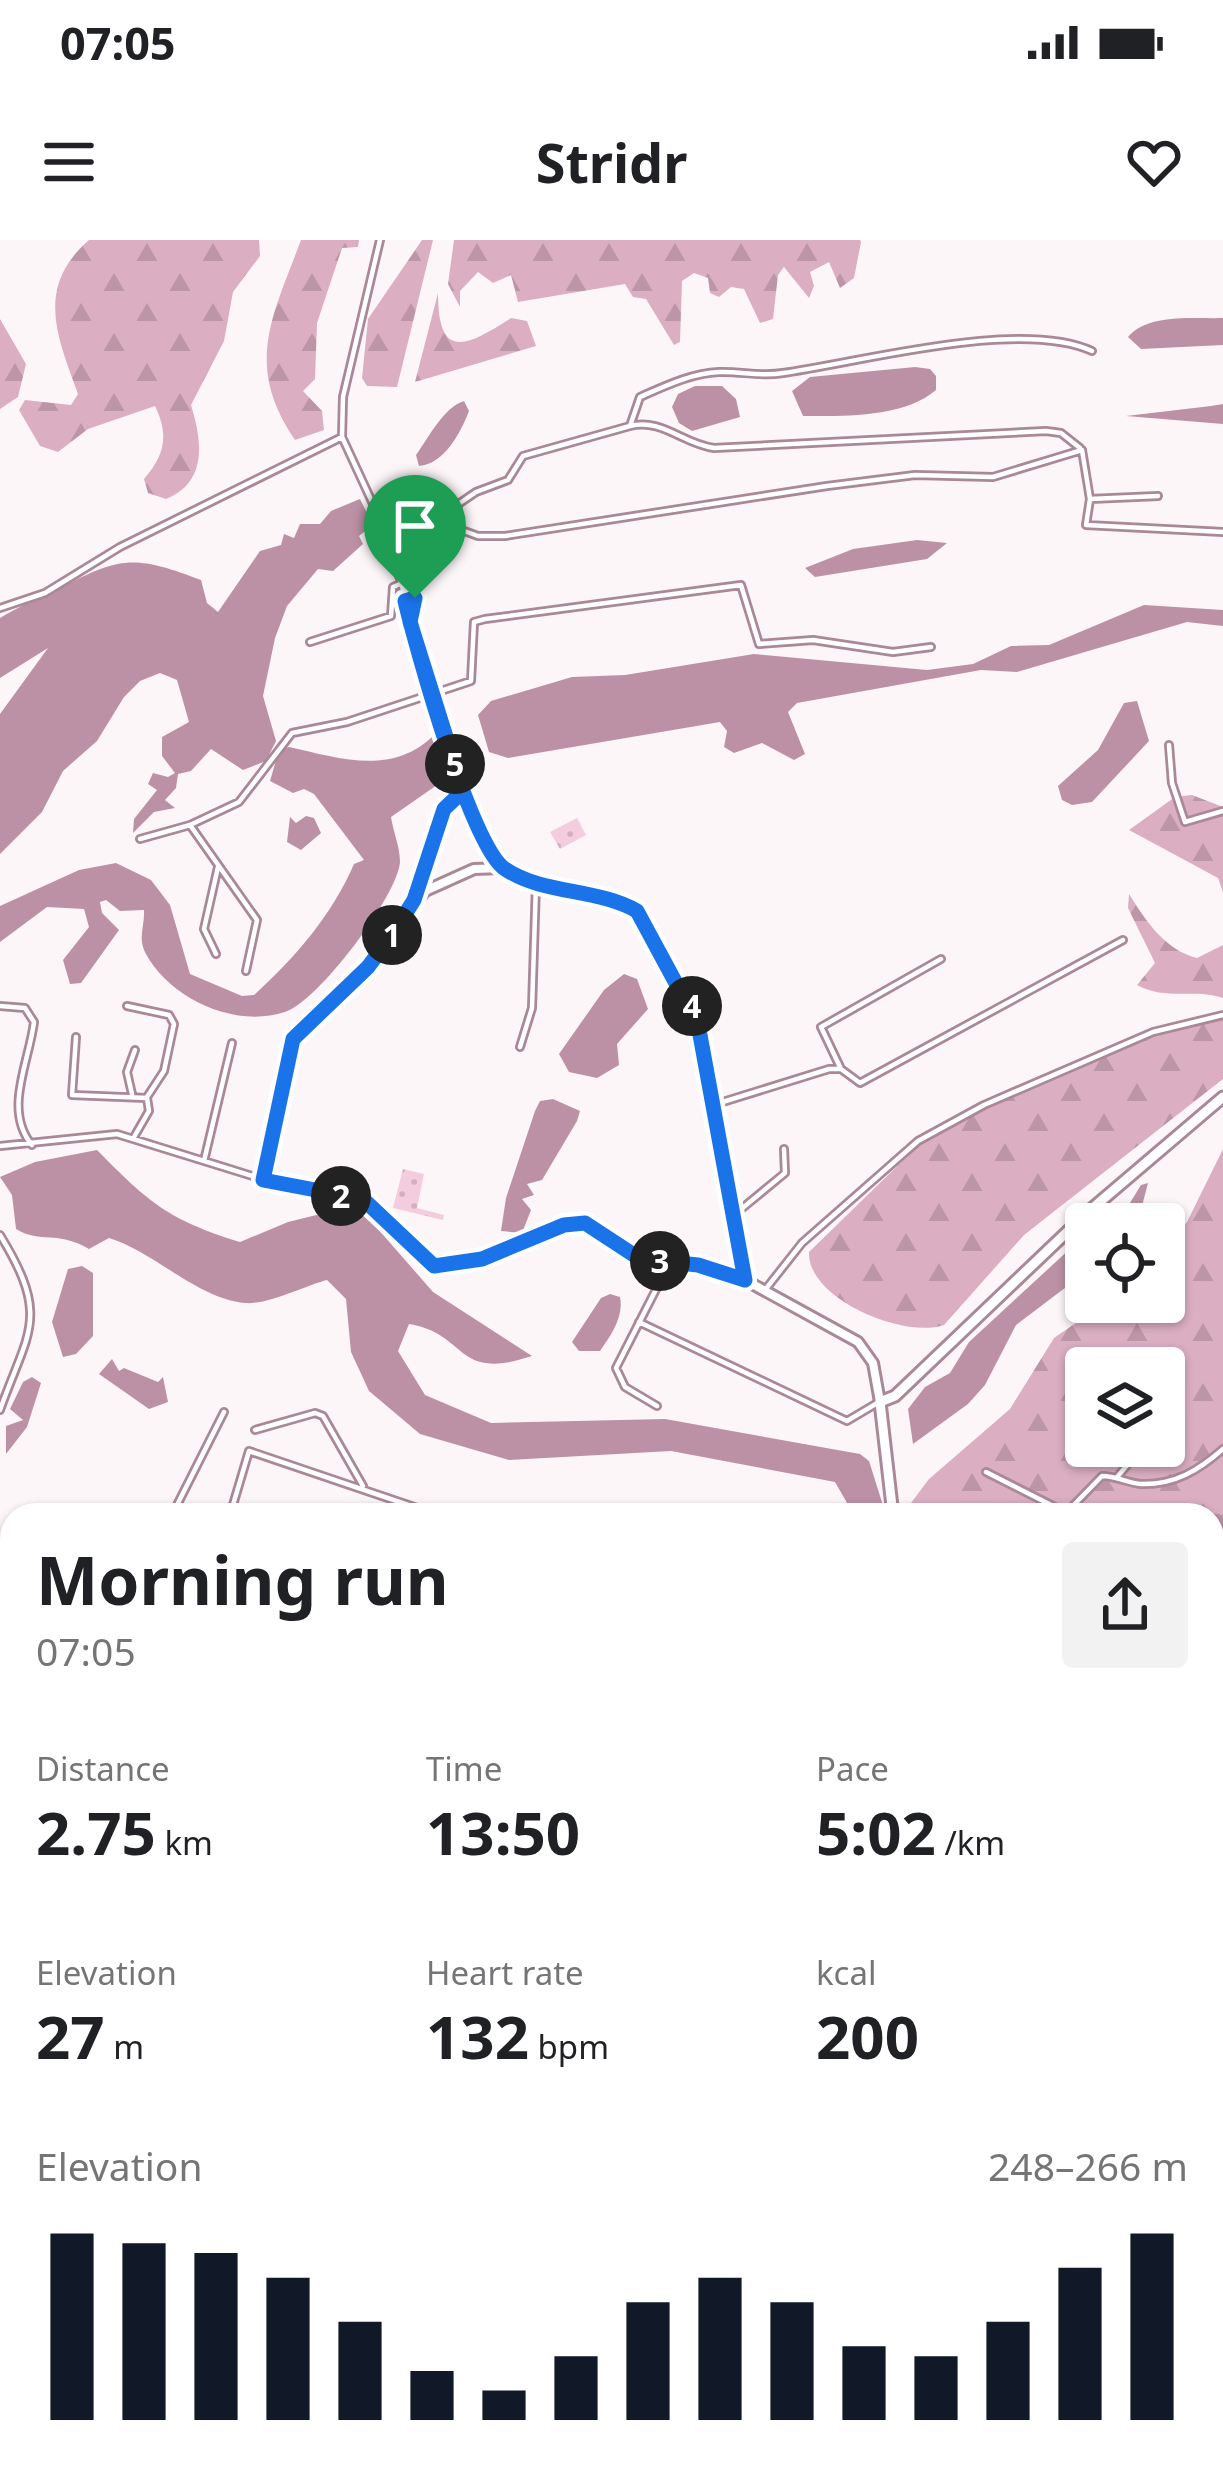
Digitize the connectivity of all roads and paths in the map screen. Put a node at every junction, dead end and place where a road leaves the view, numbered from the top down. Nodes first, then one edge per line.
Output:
1 (380, 240) edge
2 (1092, 351) dead end
3 (630, 426) junction
4 (342, 437) junction
5 (1082, 450) junction
6 (1158, 496) dead end
7 (1090, 499) junction
8 (434, 520) junction
9 (1223, 532) edge
10 (400, 584) junction
11 (415, 598) junction
12 (405, 601) junction
13 (0, 608) edge
14 (410, 622) junction
15 (310, 642) dead end
16 (931, 647) dead end
17 (433, 693) junction
18 (1168, 745) dead end
19 (463, 791) junction
20 (1223, 811) edge
21 (190, 825) junction
22 (140, 838) dead end
23 (218, 867) junction
24 (502, 868) junction
25 (536, 884) junction
26 (414, 900) junction
27 (1123, 940) dead end
28 (216, 954) dead end
29 (941, 958) dead end
30 (246, 971) dead end
31 (0, 1006) edge
32 (127, 1006) dead end
33 (1223, 1015) edge
34 (76, 1037) dead end
35 (232, 1043) dead end
36 (520, 1047) dead end
37 (135, 1050) dead end
38 (841, 1069) junction
39 (132, 1094) junction
40 (1223, 1097) edge
41 (147, 1098) junction
42 (713, 1106) junction
43 (134, 1137) junction
44 (32, 1145) junction
45 (0, 1146) edge
46 (784, 1148) dead end
47 (204, 1161) junction
48 (263, 1180) junction
49 (734, 1215) junction
50 (0, 1235) edge
51 (670, 1262) junction
52 (745, 1280) junction
53 (765, 1290) junction
54 (639, 1322) junction
55 (880, 1402) junction
56 (657, 1406) dead end
57 (0, 1410) edge
58 (224, 1412) dead end
59 (255, 1430) dead end
60 (1223, 1449) edge
61 (1126, 1467) edge
62 (986, 1472) dead end
63 (1118, 1477) junction
64 (364, 1489) junction
65 (178, 1503) edge
66 (234, 1503) edge
67 (400, 1503) edge
68 (892, 1503) edge
69 (1044, 1503) edge
70 (1075, 1503) edge

1 - 4 street
2 - 3 street
3 - 5 street
3 - 8 street
4 - 10 street
4 - 13 street
5 - 7 street
5 - 8 street
6 - 7 street
7 - 9 street
8 - 11 street
10 - 12 street
10 - 15 street
11 - 12 street
11 - 14 street
12 - 14 street
14 - 17 street
16 - 17 street
17 - 19 street
17 - 21 street
18 - 20 street
19 - 24 street
19 - 26 street
21 - 22 street
21 - 23 street
23 - 28 street
23 - 30 street
24 - 25 street
24 - 26 street
25 - 36 street
25 - 42 street
26 - 48 street
27 - 38 street
29 - 38 street
31 - 44 street
32 - 41 street
33 - 53 street
34 - 39 street
35 - 47 street
37 - 39 street
38 - 42 street
39 - 41 street
40 - 55 main road
41 - 43 street
42 - 49 street
43 - 44 street
43 - 47 street
44 - 45 street
46 - 49 street
47 - 48 street
48 - 51 street
49 - 52 street
50 - 57 street
51 - 52 street
51 - 54 street
52 - 53 street
53 - 55 street
54 - 55 street
54 - 56 street
55 - 68 main road
58 - 65 street
59 - 64 street
60 - 63 street
61 - 63 street
62 - 69 street
63 - 70 street
64 - 66 street
64 - 67 street

